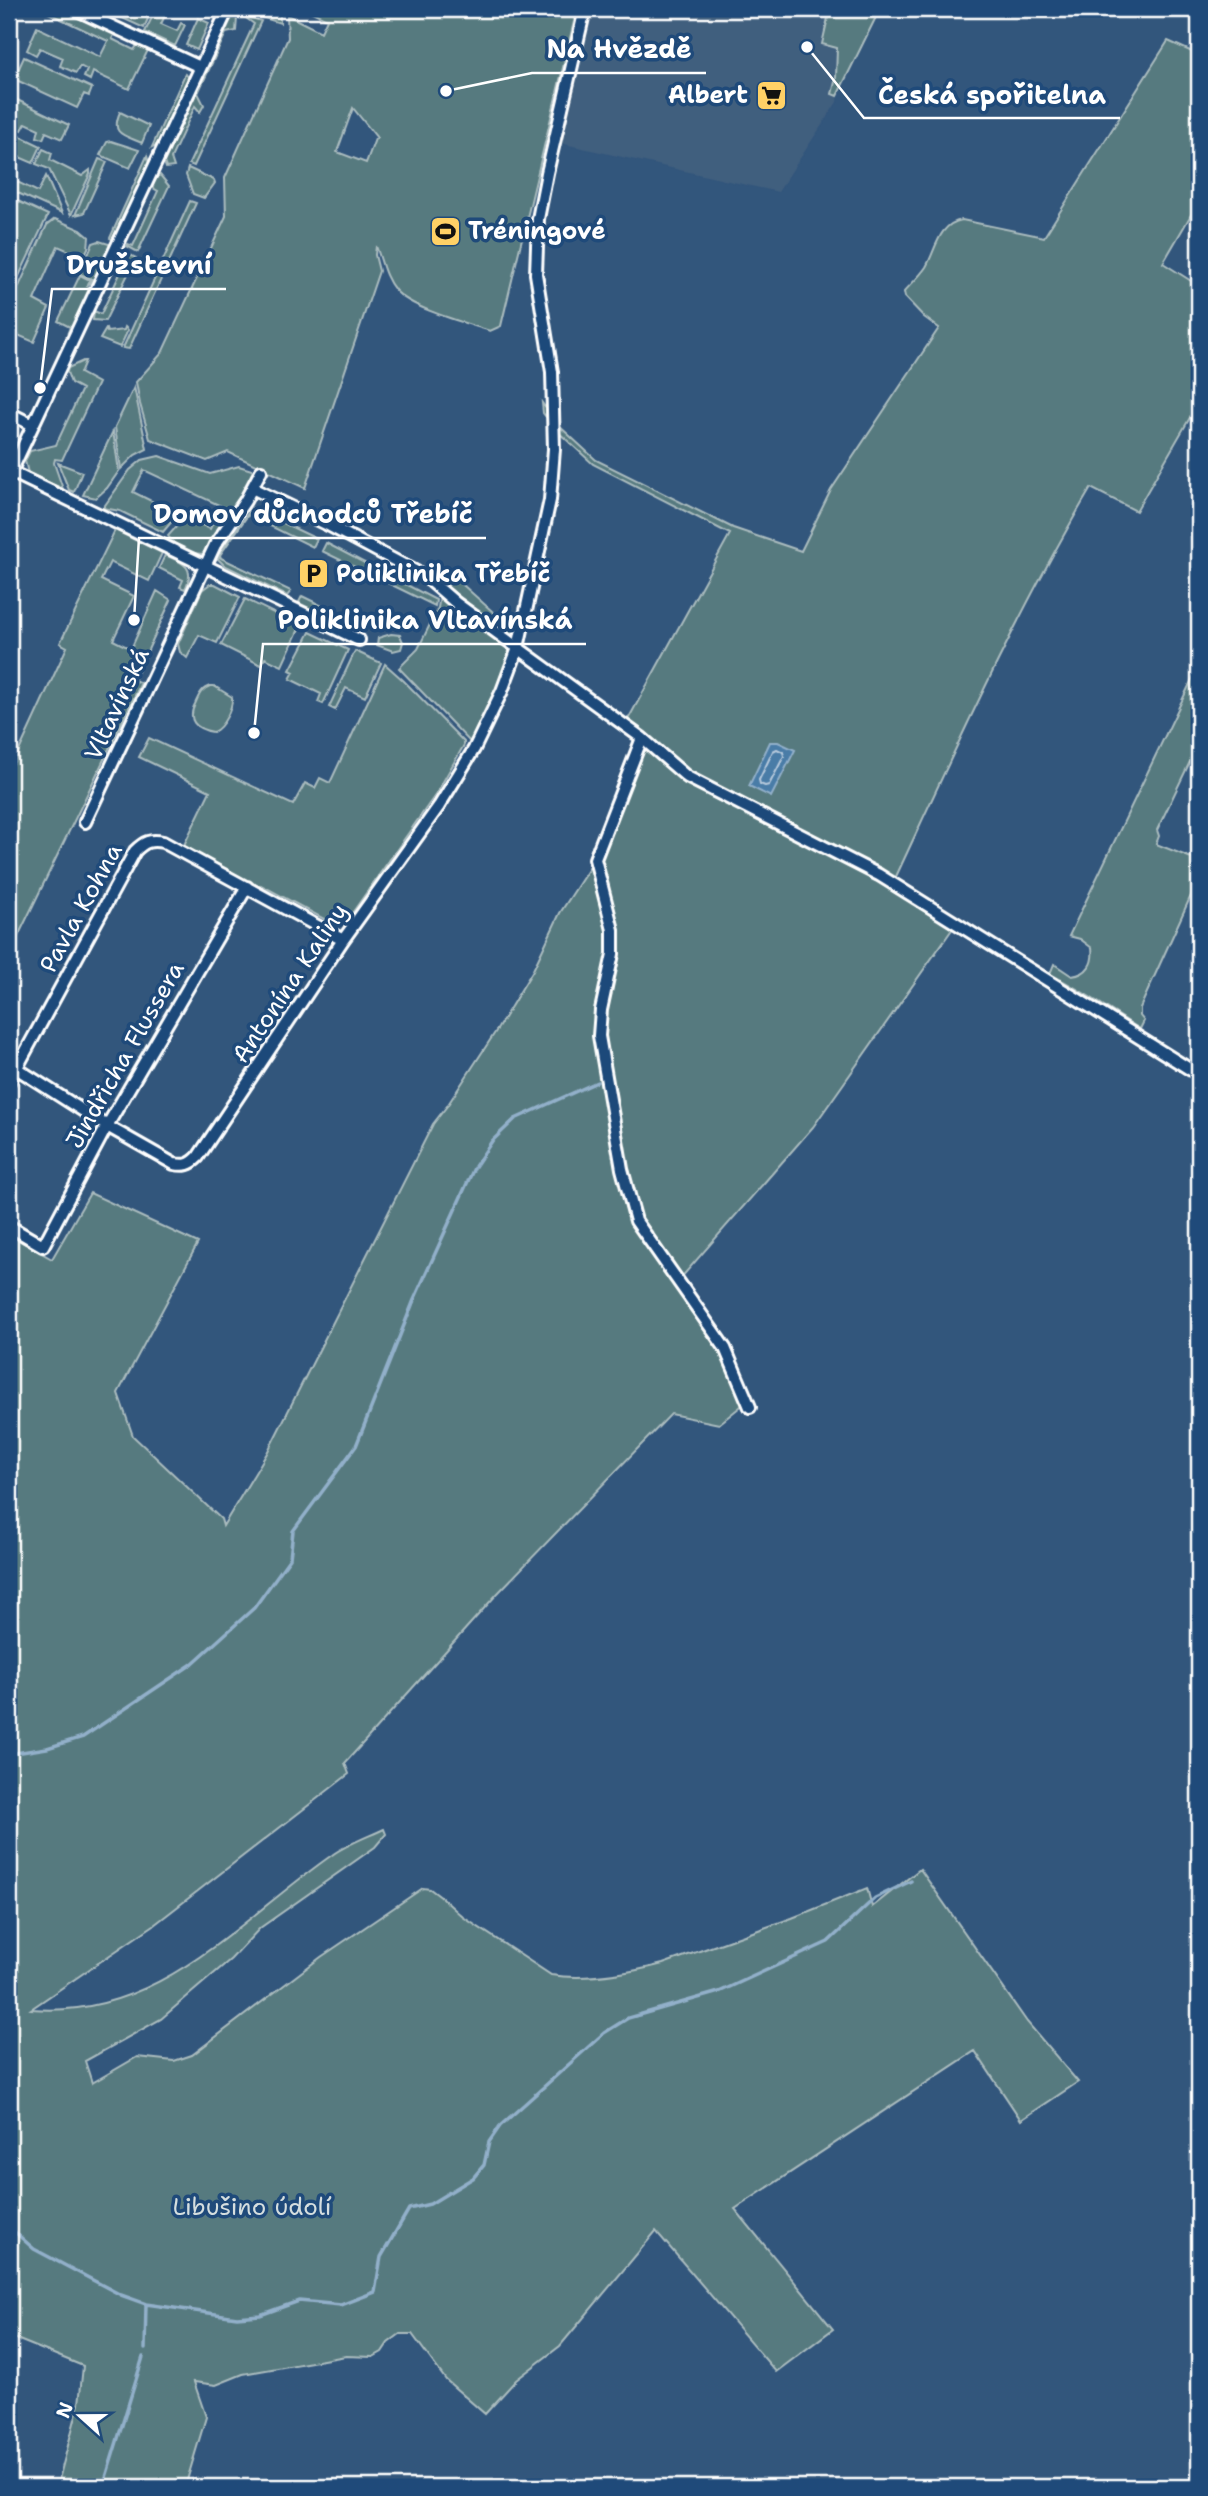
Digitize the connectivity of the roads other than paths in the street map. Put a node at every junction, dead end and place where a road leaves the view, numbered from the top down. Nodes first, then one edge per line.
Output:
1 (75, 9) edge
2 (228, 9) edge
3 (585, 9) edge
4 (200, 67) junction
5 (9, 413) edge
6 (33, 425) junction
7 (261, 471) dead end
8 (10, 472) edge
9 (252, 488) junction
10 (205, 565) junction
11 (359, 640) dead end
12 (518, 648) junction
13 (642, 738) junction
14 (85, 822) dead end
15 (247, 887) junction
16 (343, 940) junction
17 (16, 1068) junction
18 (1199, 1075) edge
19 (9, 1082) edge
20 (107, 1126) junction
21 (9, 1226) edge
22 (750, 1408) dead end

1 - 4 street
2 - 4 street
3 - 12 street, Antonína Kaliny
4 - 6 street
5 - 6 street
6 - 8 street
7 - 9 street, Vltavínská
8 - 10 street
9 - 10 street, Vltavínská
9 - 12 street
10 - 11 street
10 - 14 street, Vltavínská
12 - 13 street
12 - 16 street, Antonína Kaliny
13 - 18 street
13 - 22 street
15 - 16 street, Pavla Kohna
15 - 17 street, Pavla Kohna
15 - 20 street, Jindřicha Flussera
16 - 20 street, Antonína Kaliny
17 - 19 street, Pavla Kohna
17 - 20 street, Antonína Kaliny
20 - 21 street, Jindřicha Flussera

